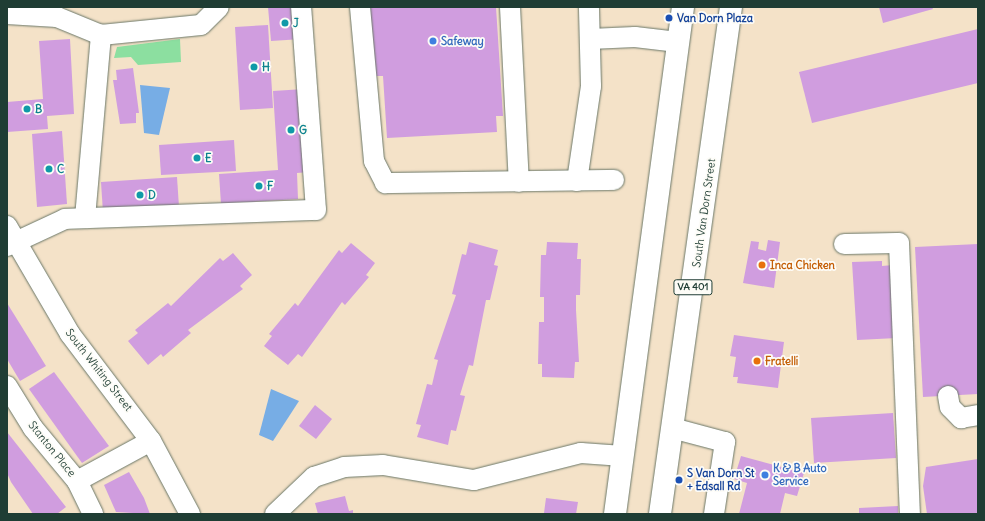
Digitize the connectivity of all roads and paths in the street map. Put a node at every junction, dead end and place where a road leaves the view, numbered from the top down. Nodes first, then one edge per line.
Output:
1 (219, 7) edge
2 (301, 7) edge
3 (360, 7) edge
4 (510, 7) edge
5 (588, 7) edge
6 (683, 7) edge
7 (731, 7) edge
8 (7, 14) edge
9 (102, 35) junction
10 (590, 39) junction
11 (678, 42) junction
12 (614, 180) dead end
13 (577, 181) junction
14 (519, 182) junction
15 (85, 218) junction
16 (10, 238) edge
17 (844, 244) dead end
18 (7, 386) edge
19 (948, 396) dead end
20 (978, 416) edge
21 (672, 428) junction
22 (151, 441) junction
23 (623, 456) junction
24 (77, 481) junction
25 (93, 514) edge
26 (190, 514) edge
27 (275, 514) edge
28 (615, 514) edge
29 (660, 514) edge
30 (714, 514) edge
31 (910, 514) edge

1 - 9 street
2 - 15 street
3 - 14 street
4 - 14 street
5 - 10 street
6 - 11 main road
7 - 21 main road, South Van Dorn Street / VA 401
8 - 9 street
9 - 15 street
10 - 11 street
10 - 13 street
11 - 23 main road
12 - 13 street
13 - 14 street
15 - 16 street
16 - 22 street, South Whiting Street
17 - 31 street
18 - 24 street, Stanton Place
19 - 20 street
21 - 29 main road, South Van Dorn Street / VA 401
21 - 30 street
22 - 24 street
22 - 26 street, South Whiting Street
23 - 27 street
23 - 28 main road
24 - 25 street, Stanton Place

